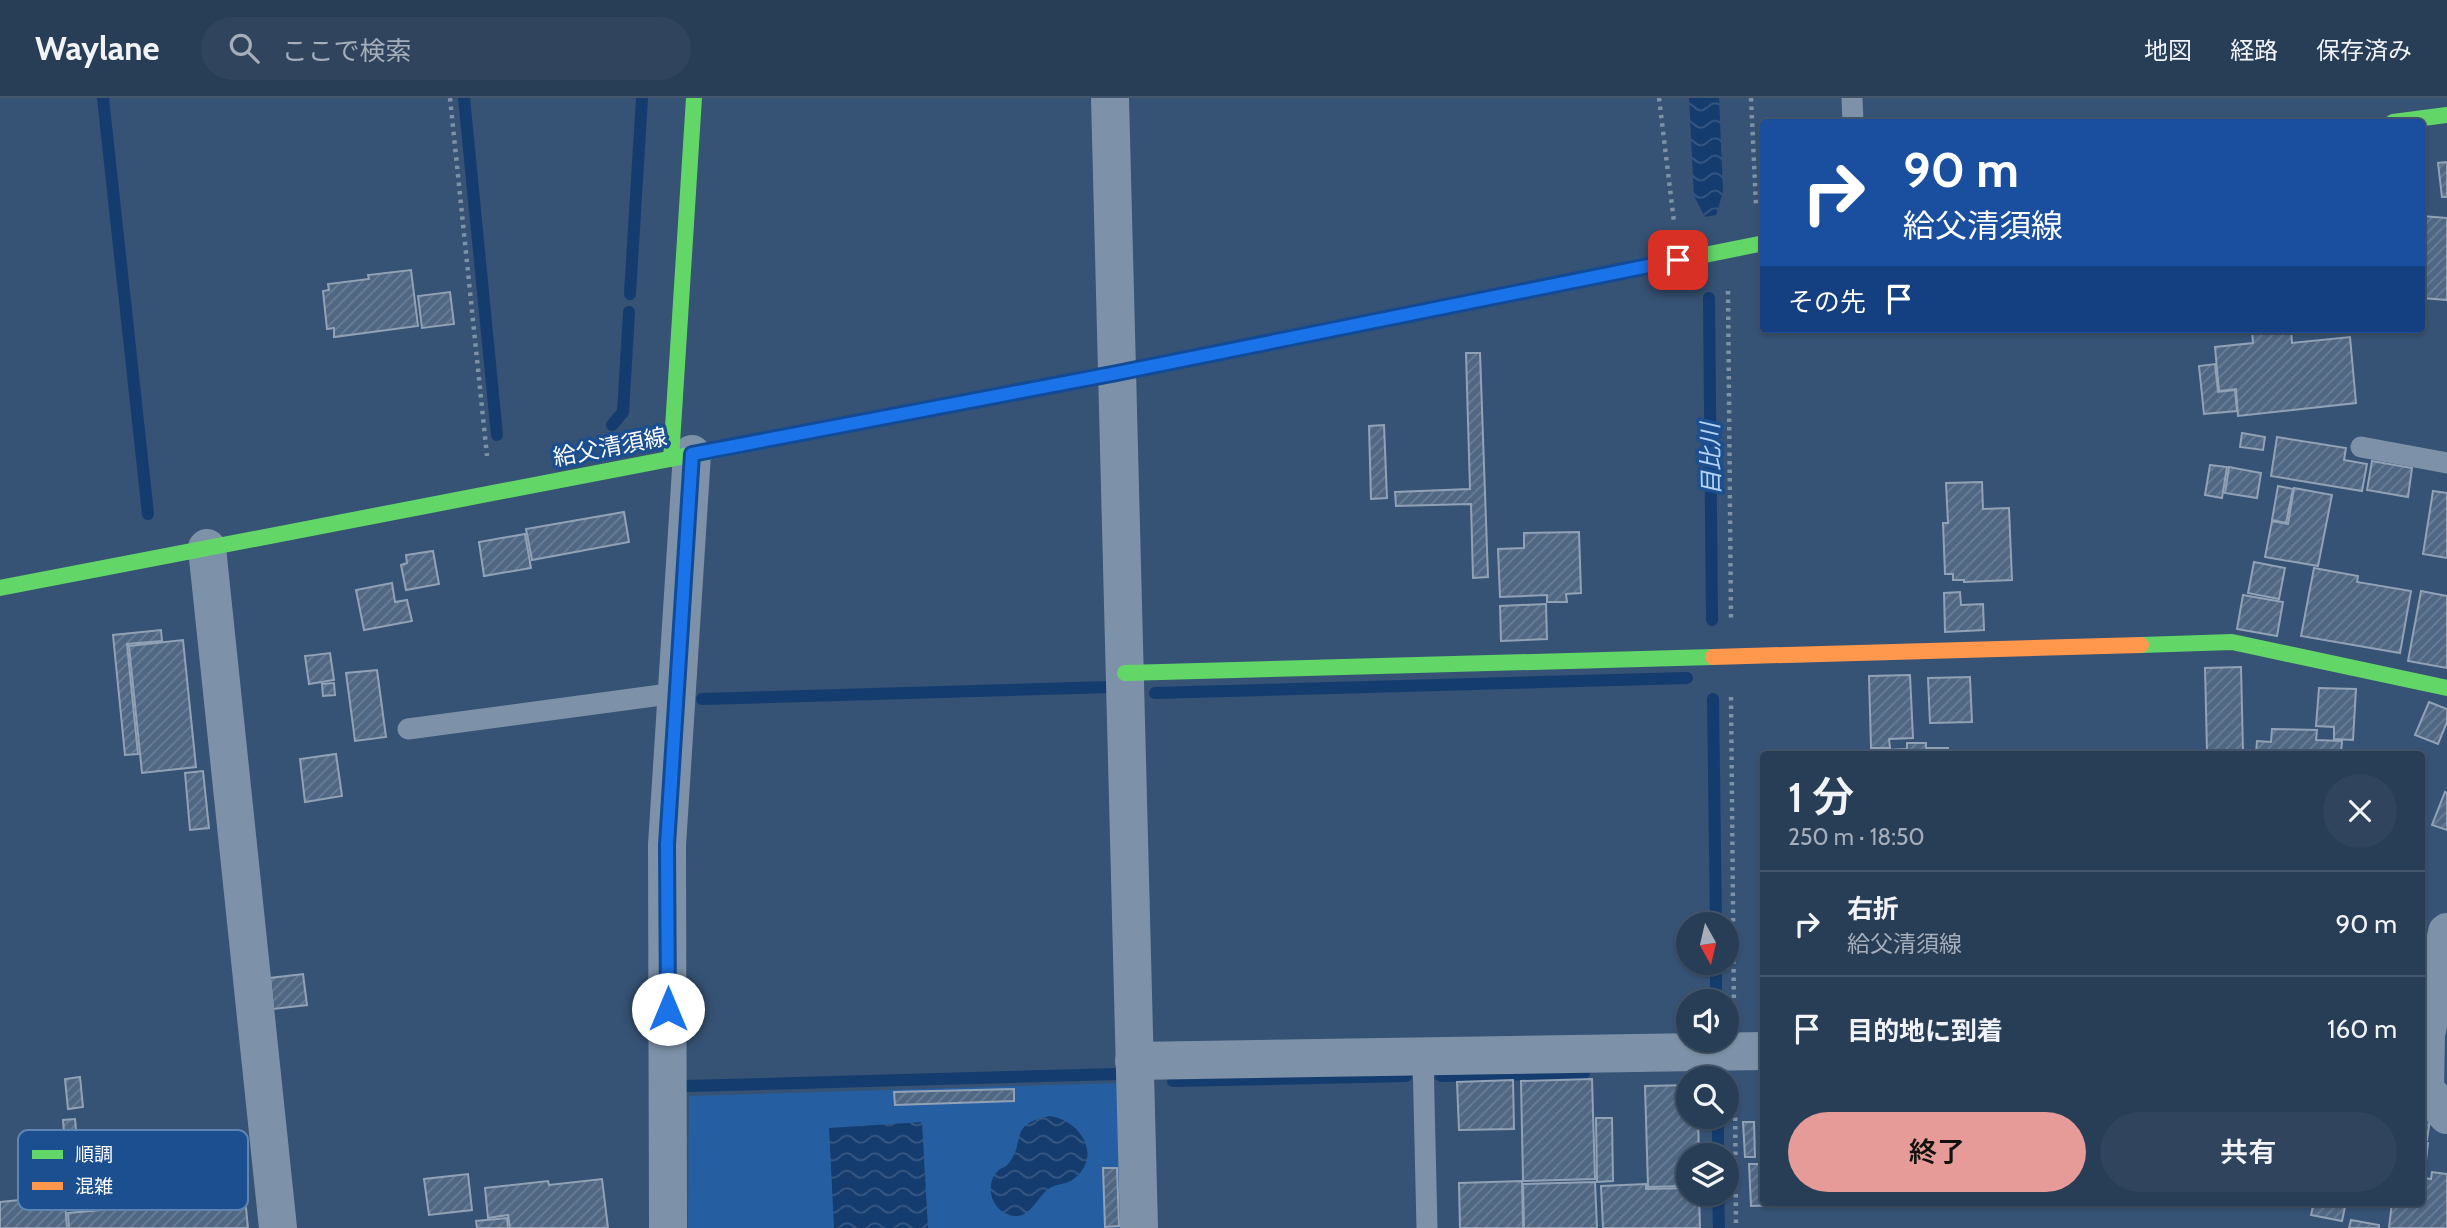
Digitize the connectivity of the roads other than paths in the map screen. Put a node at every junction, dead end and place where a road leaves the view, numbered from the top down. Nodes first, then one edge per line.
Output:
1 (694, 98) edge
2 (1110, 98) edge
3 (1852, 98) edge
4 (2447, 115) edge
5 (1853, 119) edge
6 (2416, 119) edge
7 (1760, 243) edge
8 (1117, 373) junction
9 (2361, 447) dead end
10 (682, 457) junction
11 (2447, 463) edge
12 (207, 548) junction
13 (0, 588) edge
14 (1125, 673) junction
15 (2447, 688) edge
16 (676, 693) junction
17 (408, 729) dead end
18 (2447, 932) edge
19 (2425, 1031) edge
20 (1749, 1051) edge
21 (1423, 1056) junction
22 (1134, 1061) junction
23 (2425, 1089) edge
24 (2447, 1115) edge
25 (278, 1228) edge
26 (668, 1228) edge
27 (1139, 1228) edge
28 (1427, 1228) edge

1 - 10 main road
2 - 8 street
3 - 5 lane
4 - 6 main road
7 - 8 main road, 給父清須線
8 - 10 main road, 給父清須線
8 - 14 street
9 - 11 lane
10 - 12 main road, 給父清須線
10 - 16 street
12 - 13 main road, 給父清須線
12 - 25 street
14 - 15 main road
14 - 22 street
16 - 17 lane
16 - 26 street
18 - 19 street
20 - 21 street
21 - 22 street
21 - 28 lane
22 - 27 street
23 - 24 street

